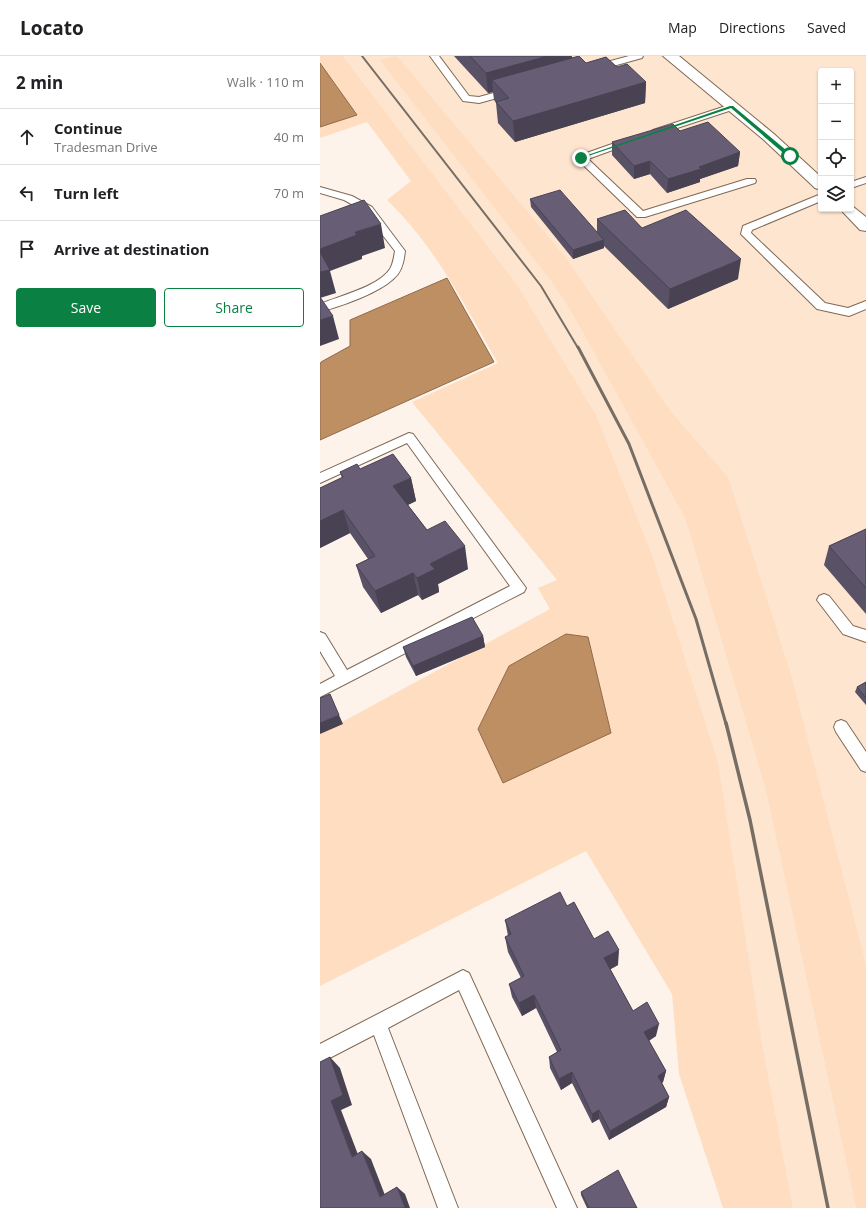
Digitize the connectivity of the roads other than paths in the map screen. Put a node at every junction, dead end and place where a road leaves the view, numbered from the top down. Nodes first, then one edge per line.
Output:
1 (434, 56) edge
2 (607, 56) edge
3 (639, 56) edge
4 (670, 56) edge
5 (613, 63) junction
6 (584, 71) edge
7 (524, 88) edge
8 (732, 107) junction
9 (866, 180) edge
10 (751, 181) dead end
11 (818, 182) edge
12 (854, 184) edge
13 (320, 190) edge
14 (818, 198) edge
15 (851, 212) edge
16 (866, 226) edge
17 (866, 306) edge
18 (320, 308) edge
19 (320, 478) edge
20 (824, 600) dead end
21 (866, 636) edge
22 (320, 638) edge
23 (344, 678) junction
24 (320, 691) edge
25 (841, 727) dead end
26 (866, 765) edge
27 (378, 1024) junction
28 (320, 1054) edge
29 (448, 1208) edge
30 (567, 1208) edge

1 - 7 lane
2 - 5 lane
3 - 5 lane
4 - 8 street
5 - 6 lane
8 - 10 lane
8 - 11 street
9 - 12 lane
13 - 18 lane
14 - 17 lane
15 - 16 street
19 - 23 lane
20 - 21 lane
22 - 23 lane
23 - 24 lane
25 - 26 lane
27 - 28 lane
27 - 29 lane
27 - 30 lane

